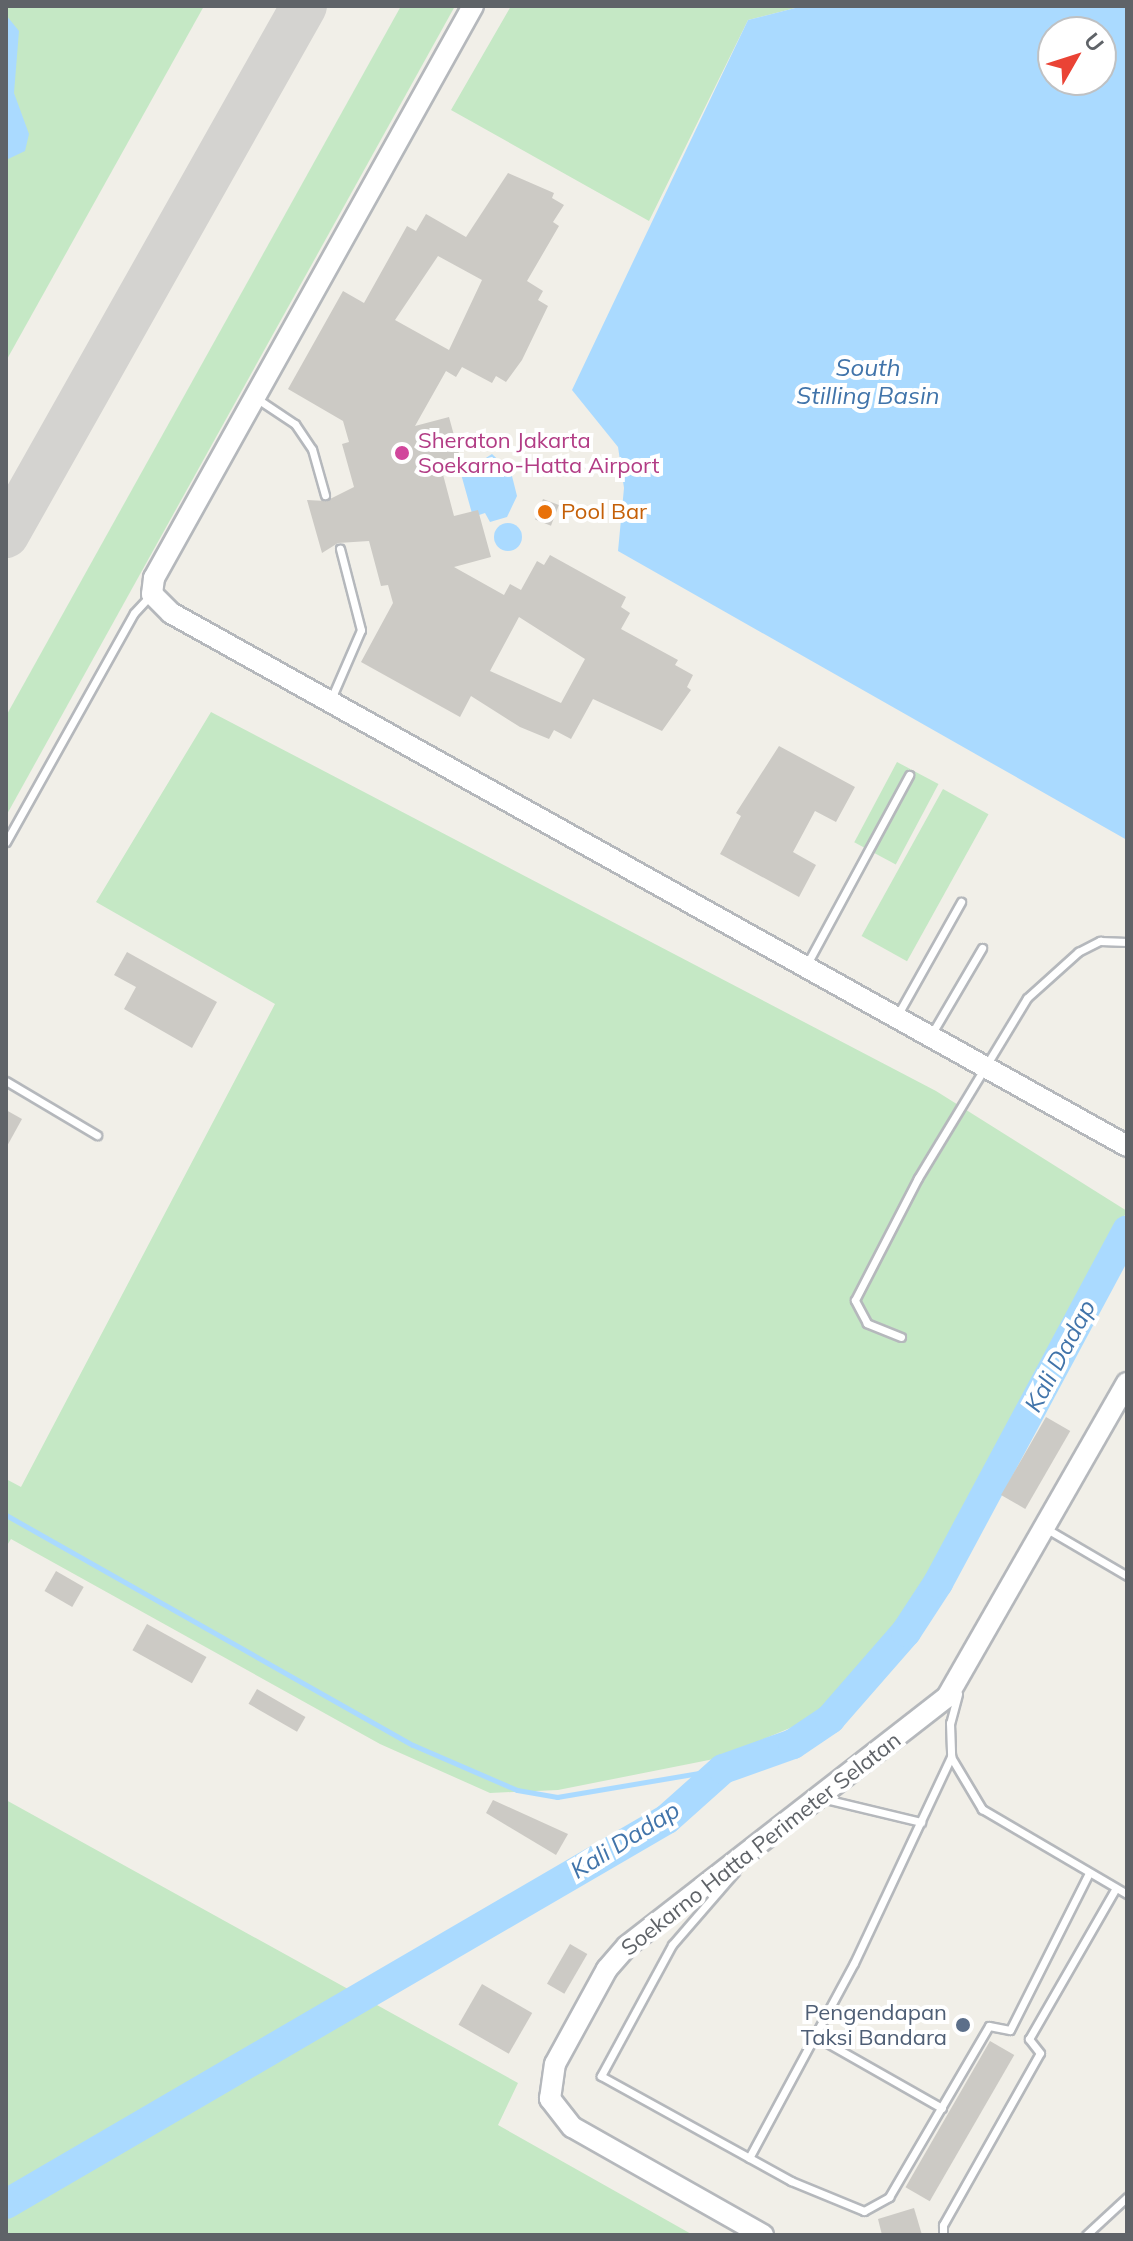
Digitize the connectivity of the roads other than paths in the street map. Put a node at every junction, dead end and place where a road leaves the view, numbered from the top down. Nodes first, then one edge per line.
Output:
1 (473, 6) edge
2 (255, 397) junction
3 (325, 495) dead end
4 (340, 549) dead end
5 (152, 594) junction
6 (330, 701) junction
7 (909, 775) dead end
8 (6, 842) edge
9 (961, 902) dead end
10 (1127, 942) edge
11 (982, 948) dead end
12 (806, 966) junction
13 (896, 1018) junction
14 (931, 1035) junction
15 (984, 1067) junction
16 (6, 1081) edge
17 (97, 1135) dead end
18 (1127, 1146) edge
19 (901, 1337) dead end
20 (1127, 1383) edge
21 (1047, 1529) junction
22 (1127, 1576) edge
23 (966, 1670) junction
24 (951, 1757) junction
25 (819, 1798) junction
26 (921, 1822) junction
27 (764, 1839) junction
28 (1089, 1873) junction
29 (1116, 1888) junction
30 (1127, 1894) edge
31 (815, 2036) junction
32 (942, 2108) junction
33 (749, 2158) junction
34 (1127, 2197) edge
35 (763, 2235) edge
36 (943, 2235) edge
37 (1086, 2235) edge

1 - 2 street
2 - 3 lane
2 - 5 street
4 - 6 lane
5 - 6 street
5 - 8 lane
6 - 12 street
7 - 12 lane
9 - 13 lane
10 - 15 lane
11 - 14 lane
12 - 13 street
13 - 14 street
14 - 15 street
15 - 18 street
15 - 19 lane
16 - 17 lane
20 - 21 street, Soekarno Hatta Perimeter Selatan
21 - 22 lane
21 - 23 street, Soekarno Hatta Perimeter Selatan
23 - 24 lane
23 - 25 street, Soekarno Hatta Perimeter Selatan
24 - 26 lane
24 - 28 lane
25 - 26 lane
25 - 27 street, Soekarno Hatta Perimeter Selatan
26 - 31 lane
27 - 33 lane
27 - 35 street, Soekarno Hatta Perimeter Selatan
28 - 29 lane
28 - 32 lane
29 - 30 lane
29 - 36 lane
31 - 32 lane
31 - 33 lane
32 - 33 lane
34 - 37 lane

